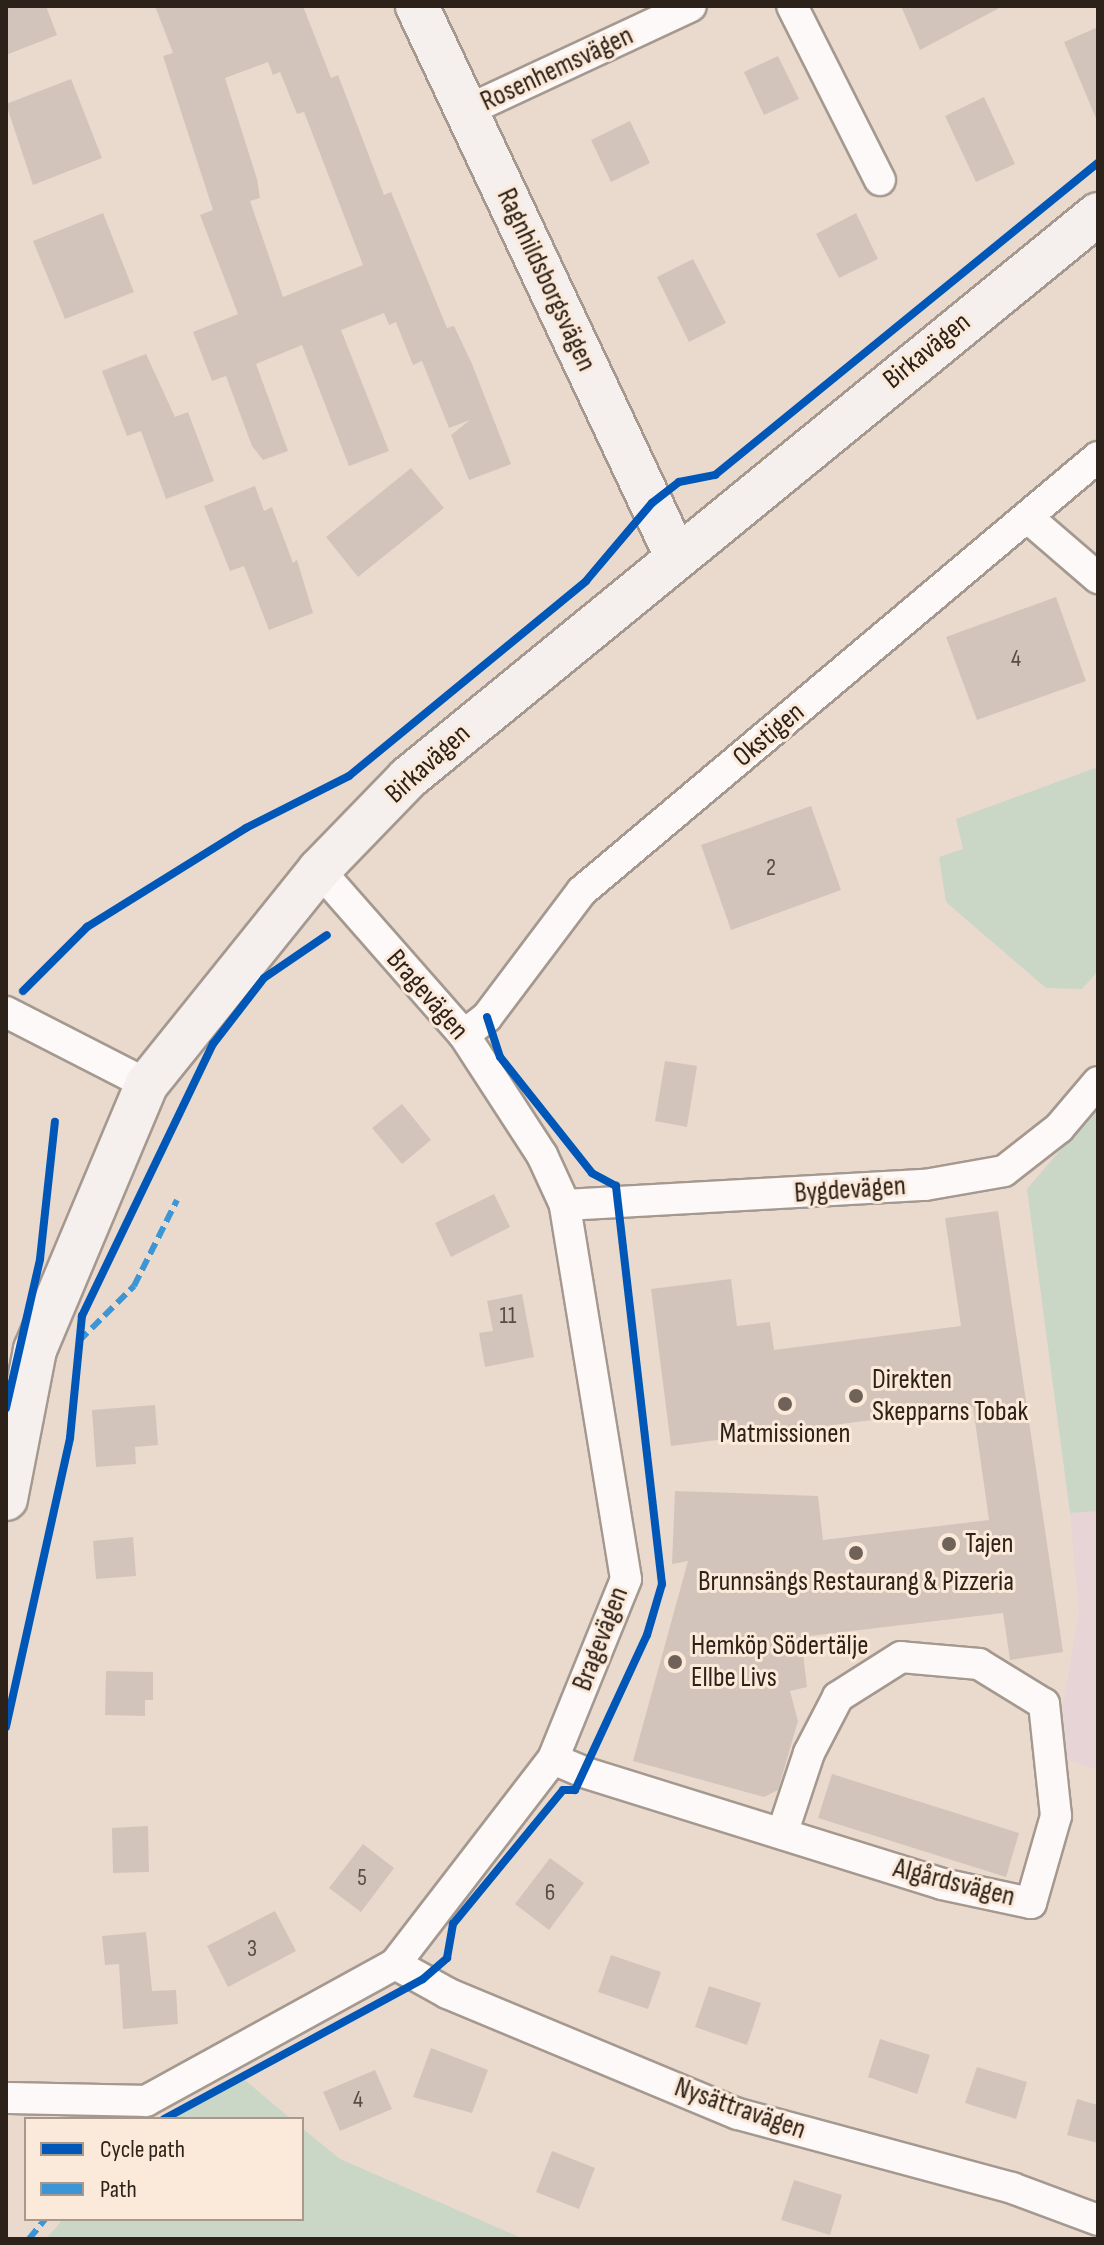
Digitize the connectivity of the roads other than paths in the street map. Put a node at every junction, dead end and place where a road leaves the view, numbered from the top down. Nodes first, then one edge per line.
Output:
1 (417, 6) edge
2 (691, 6) edge
3 (792, 6) edge
4 (466, 111) junction
5 (880, 180) dead end
6 (1098, 214) edge
7 (1098, 457) edge
8 (1027, 517) junction
9 (675, 554) junction
10 (1098, 578) edge
11 (319, 870) junction
12 (6, 1012) edge
13 (464, 1035) junction
14 (1098, 1082) edge
15 (147, 1084) junction
16 (565, 1205) junction
17 (6, 1499) edge
18 (553, 1759) junction
19 (782, 1834) junction
20 (395, 1964) junction
21 (6, 2098) edge
22 (1098, 2220) edge

1 - 4 street, Ragnhildsborgsvägen
2 - 4 street, Rosenhemsvägen
3 - 5 street
4 - 9 street, Ragnhildsborgsvägen
6 - 9 street, Birkavägen
7 - 8 street, Okstigen
8 - 10 street
8 - 13 street, Okstigen
9 - 11 street, Birkavägen
11 - 13 street, Bragevägen
11 - 15 street, Birkavägen
12 - 15 street
13 - 16 street, Bragevägen
14 - 16 street, Bygdevägen
15 - 17 street, Birkavägen
16 - 18 street, Bragevägen
18 - 19 street, Algårdsvägen
18 - 20 street, Bragevägen
19 - 19 street, Algårdsvägen
20 - 21 street, Bragevägen
20 - 22 street, Nysättravägen

